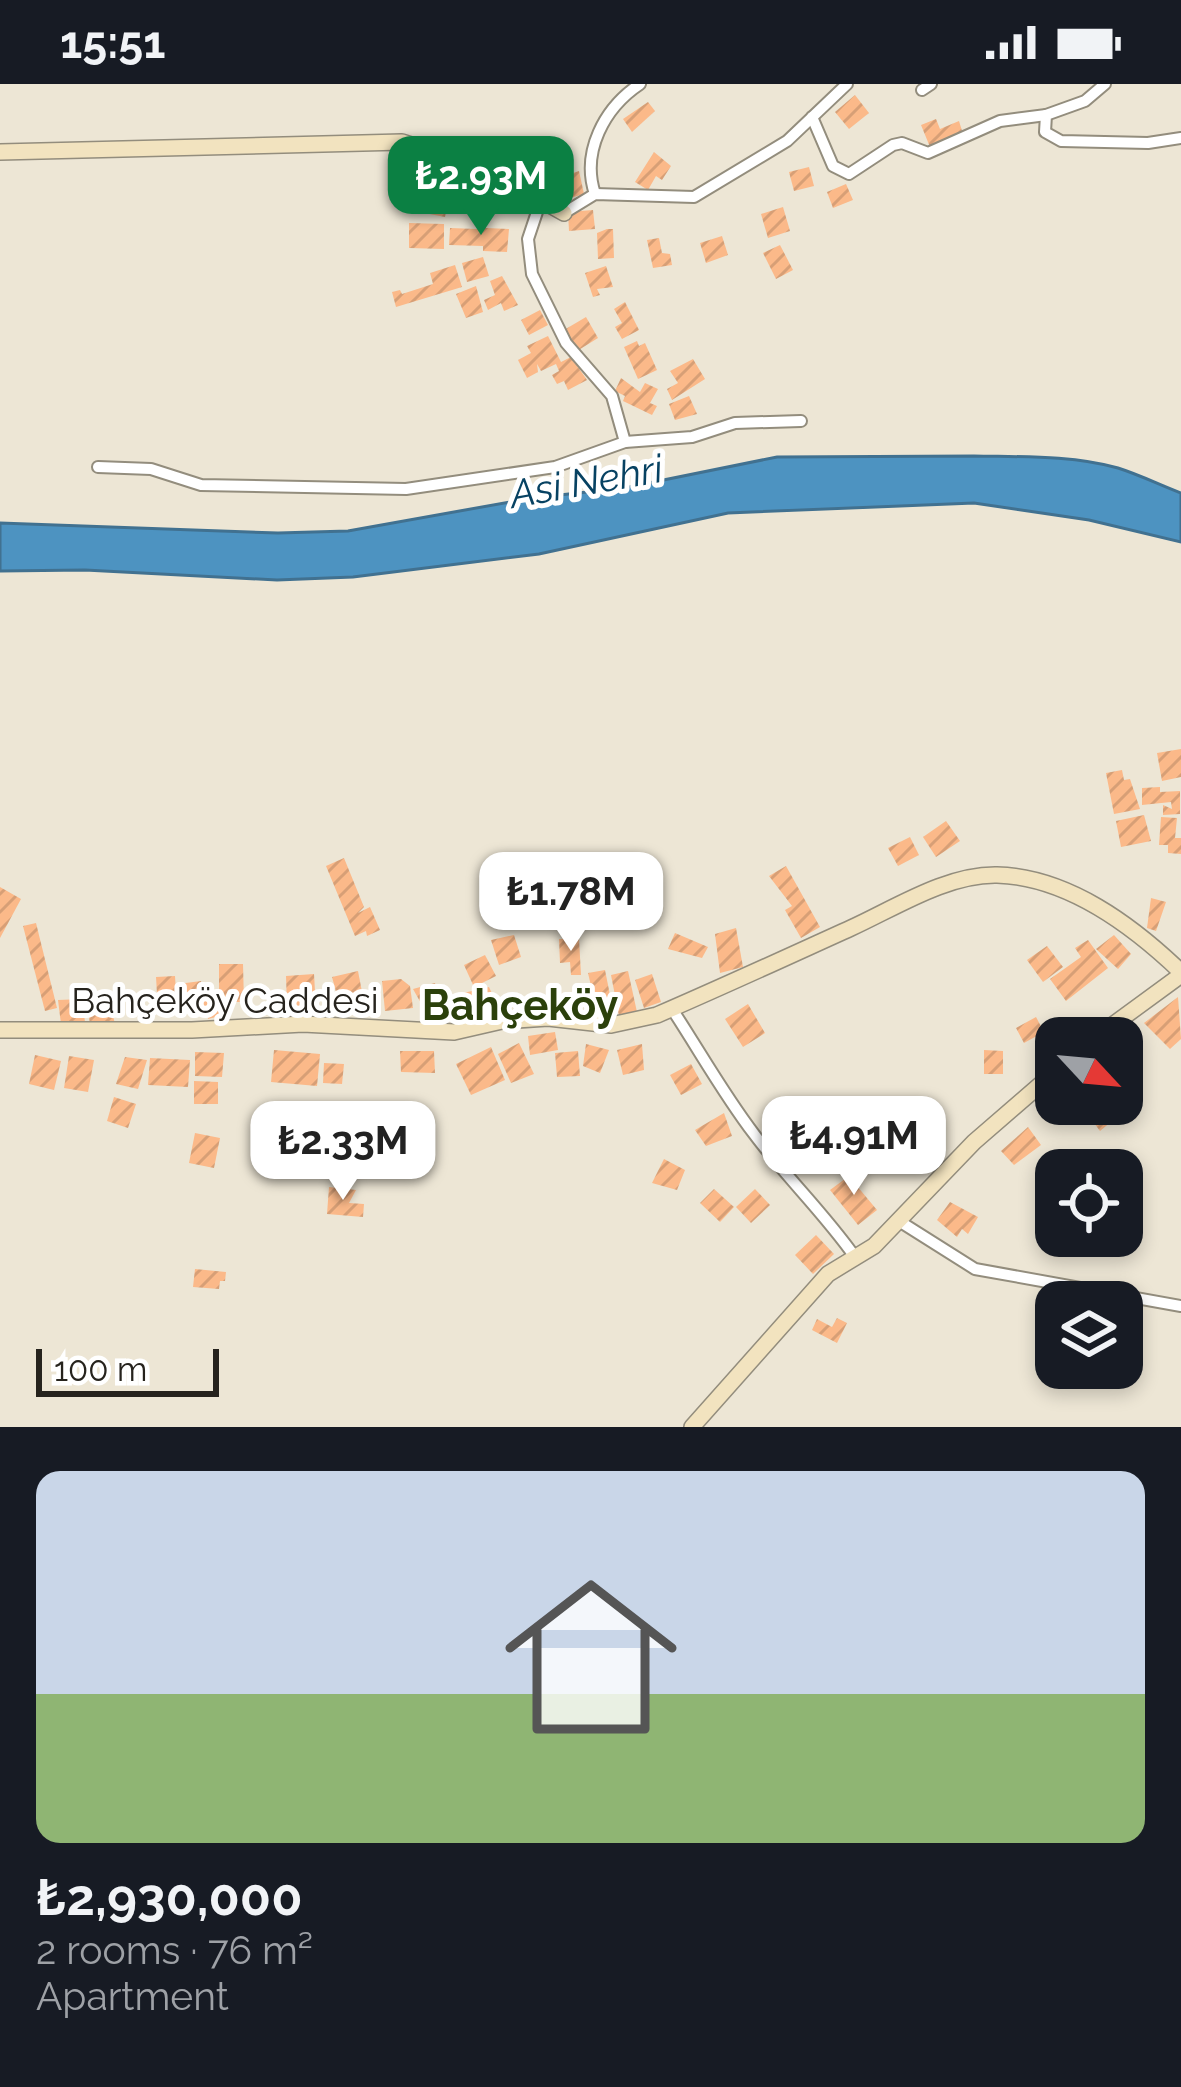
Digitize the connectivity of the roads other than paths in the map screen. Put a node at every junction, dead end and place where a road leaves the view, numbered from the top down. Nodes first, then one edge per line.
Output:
1 (640, 84) edge
2 (847, 84) edge
3 (1105, 84) edge
4 (1046, 115) junction
5 (812, 117) junction
6 (1181, 138) edge
7 (0, 152) edge
8 (595, 194) junction
9 (541, 200) junction
10 (563, 213) joint
11 (801, 421) dead end
12 (625, 442) junction
13 (98, 466) dead end
14 (1181, 973) edge
15 (672, 1009) junction
16 (1123, 1017) edge
17 (0, 1030) edge
18 (1035, 1089) edge
19 (899, 1221) junction
20 (855, 1257) junction
21 (1181, 1306) edge
22 (692, 1427) edge

1 - 8 street
2 - 5 street
3 - 4 street
4 - 5 street
4 - 6 street
5 - 8 street
7 - 9 main road
8 - 10 street
9 - 10 main road
9 - 12 street
11 - 12 street
12 - 13 street
14 - 15 main road, Bahçeköy Caddesi
14 - 16 main road
15 - 17 main road, Bahçeköy Caddesi
15 - 20 street
18 - 19 main road
19 - 20 main road
19 - 21 street
20 - 22 main road

